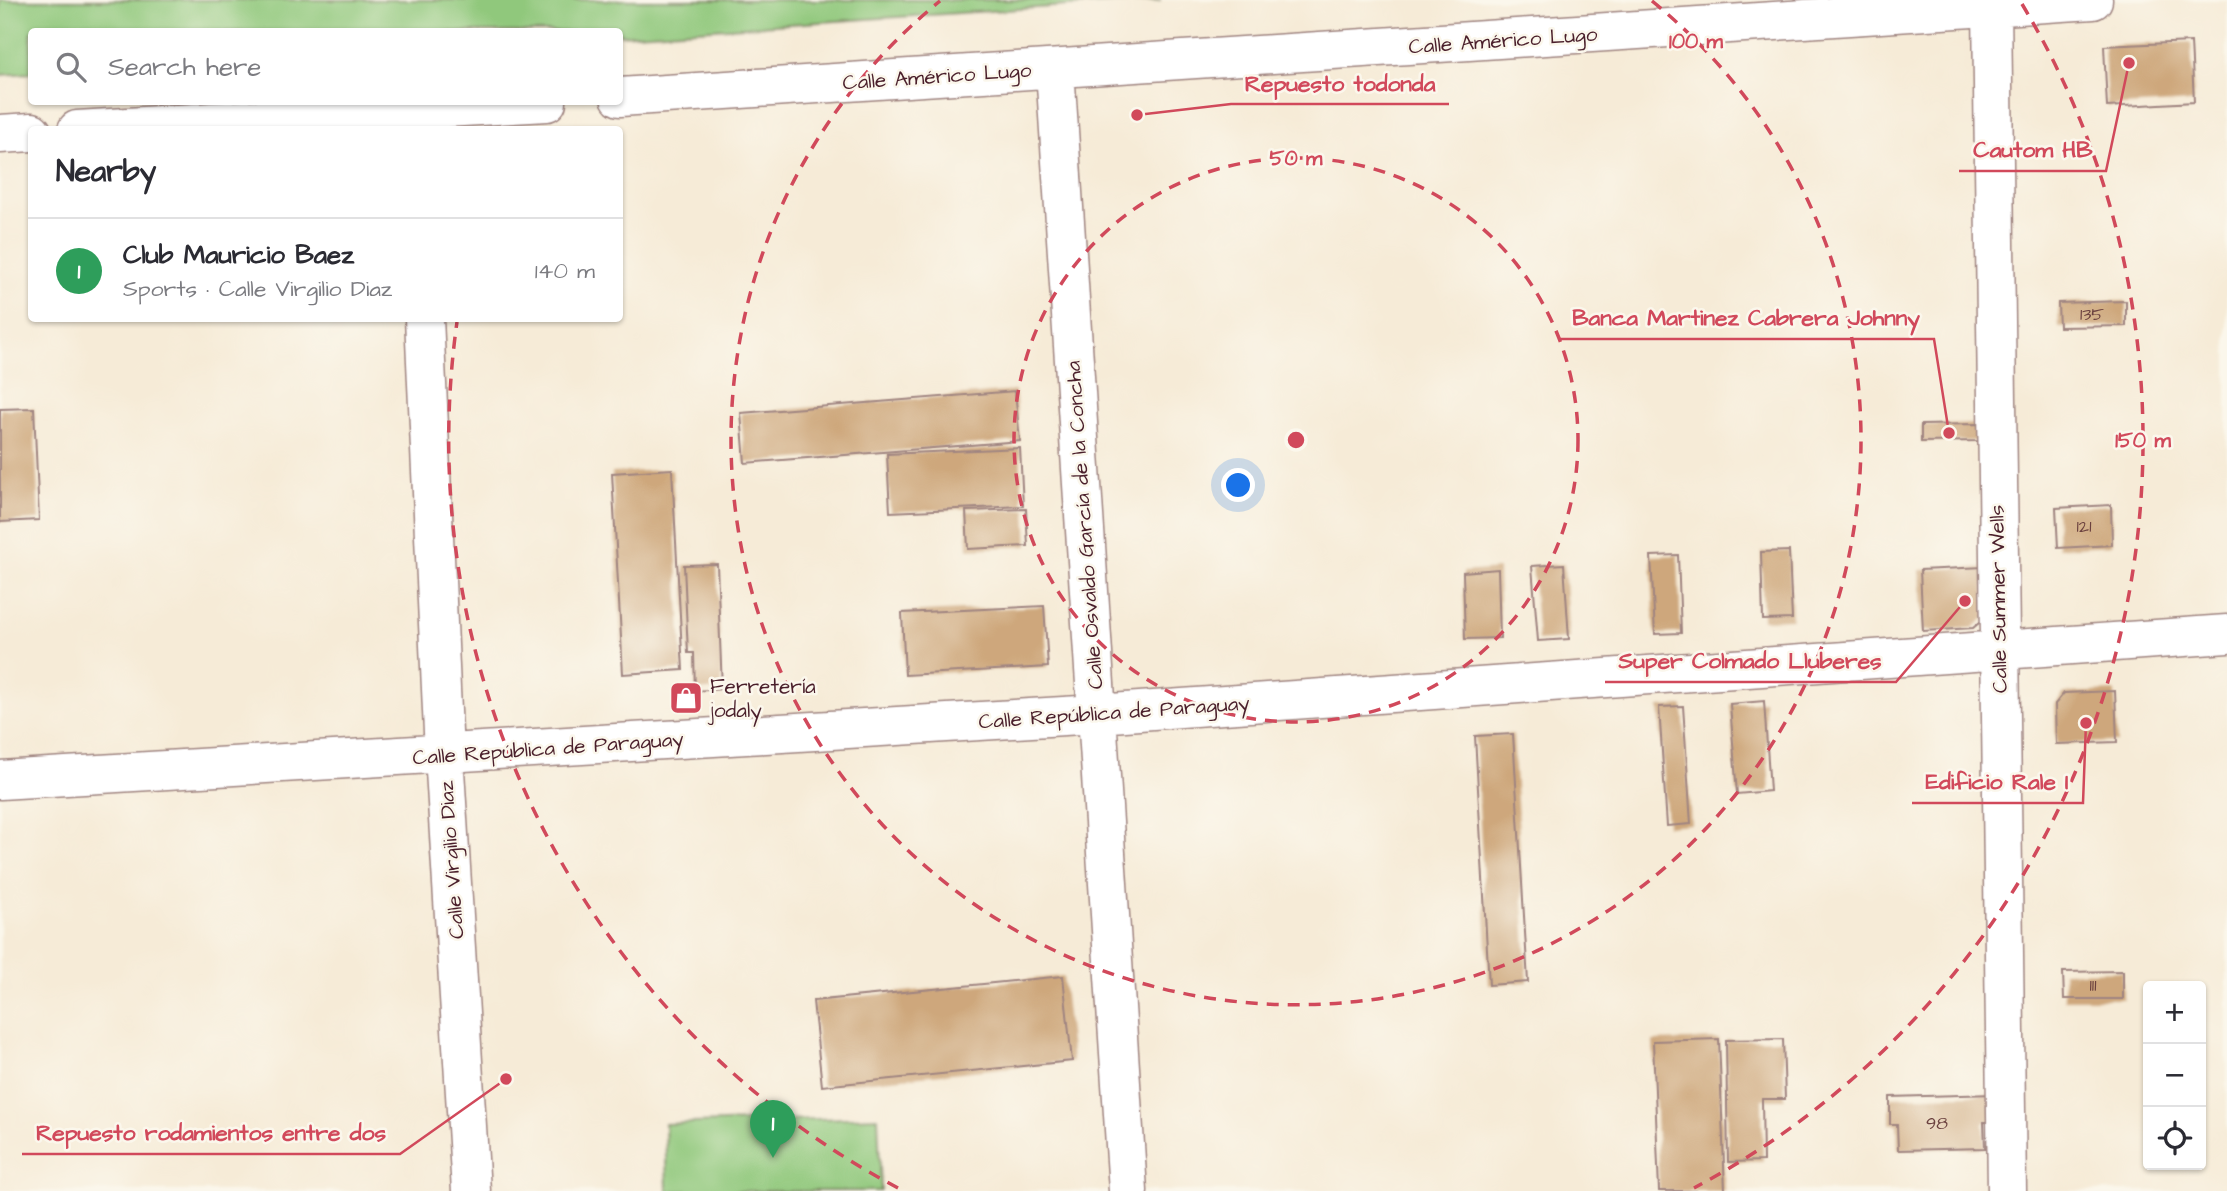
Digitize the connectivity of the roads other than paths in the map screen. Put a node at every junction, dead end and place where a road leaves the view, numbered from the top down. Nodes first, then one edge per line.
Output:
1 (2093, 0) edge
2 (1992, 6) junction
3 (1055, 69) junction
4 (623, 97) edge
5 (526, 105) edge
6 (414, 120) edge
7 (212, 126) edge
8 (28, 132) edge
9 (0, 134) edge
10 (424, 322) edge
11 (2227, 634) edge
12 (1998, 649) junction
13 (1097, 714) junction
14 (444, 754) junction
15 (0, 780) edge
16 (471, 1191) edge
17 (1128, 1191) edge
18 (2007, 1191) edge

1 - 2 street, Calle Américo Lugo
2 - 3 street, Calle Américo Lugo
2 - 12 street, Calle Summer Wells
3 - 4 street, Calle Américo Lugo
3 - 13 street, Calle Osvaldo García de la Concha
5 - 6 street
6 - 7 street
8 - 9 street
10 - 14 street, Calle Virgilio Diaz
11 - 12 street, Calle República de Paraguay
12 - 13 street, Calle República de Paraguay
12 - 18 street, Calle Summer Wells
13 - 14 street, Calle República de Paraguay
13 - 17 street, Calle Osvaldo García de la Concha
14 - 15 street, Calle República de Paraguay
14 - 16 street, Calle Virgilio Diaz

